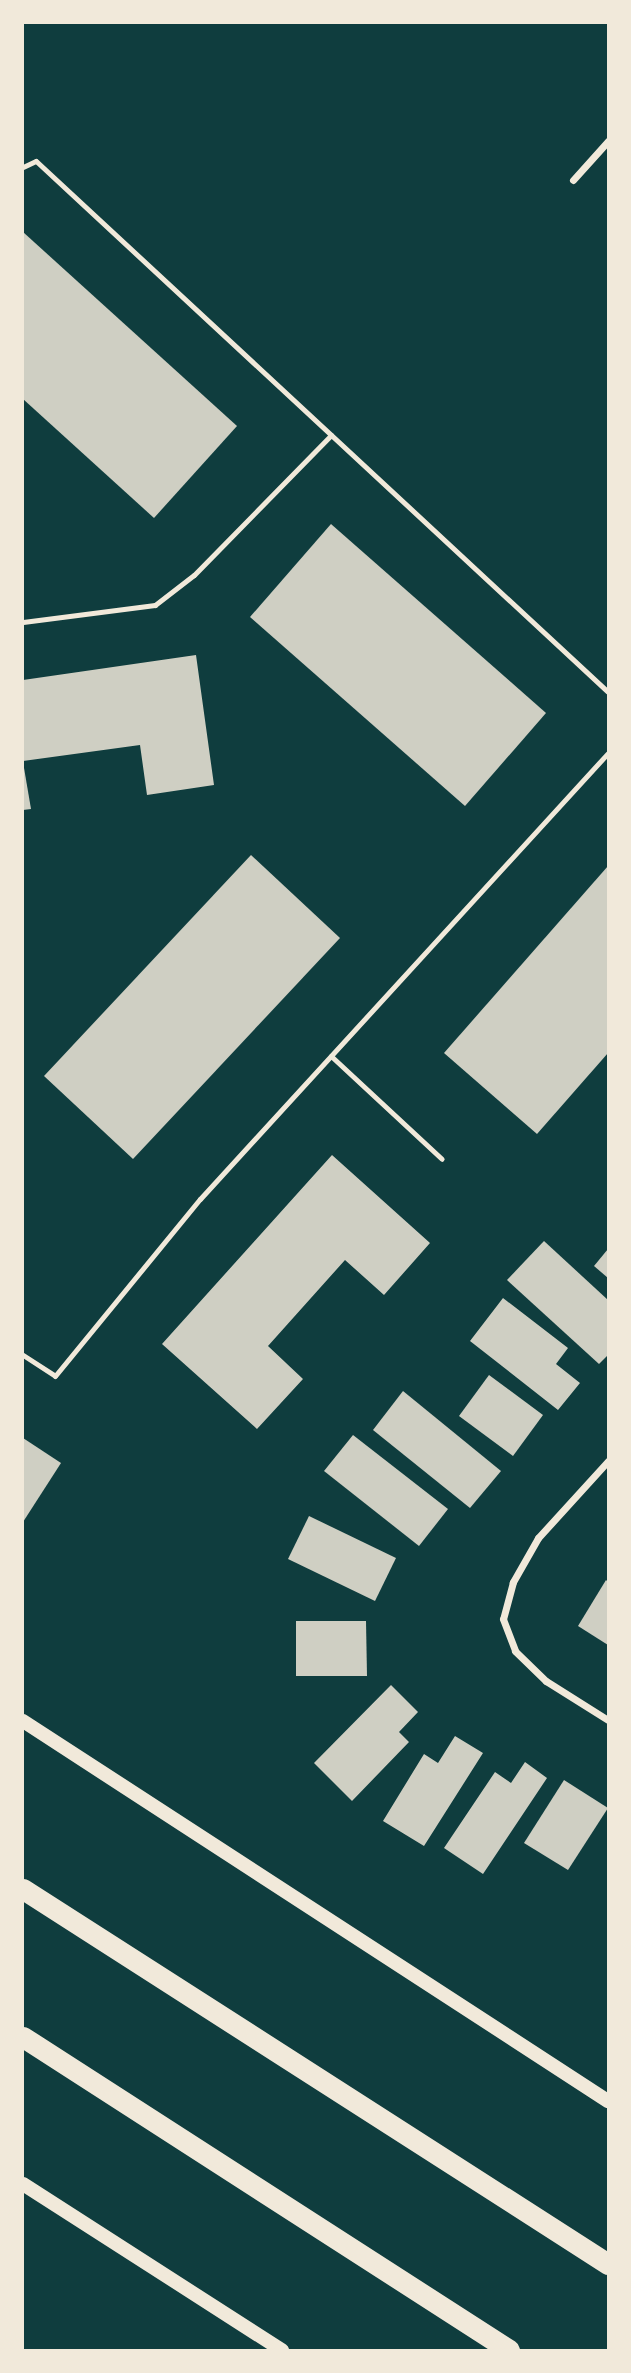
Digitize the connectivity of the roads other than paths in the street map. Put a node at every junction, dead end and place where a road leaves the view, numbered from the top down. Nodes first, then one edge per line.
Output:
1 (608, 141) edge
2 (23, 167) edge
3 (573, 180) dead end
4 (331, 435) junction
5 (23, 622) edge
6 (608, 692) edge
7 (608, 753) edge
8 (331, 1056) junction
9 (442, 1159) dead end
10 (23, 1355) edge
11 (608, 1461) edge
12 (608, 1720) edge
13 (23, 1721) edge
14 (23, 1889) edge
15 (23, 2037) edge
16 (608, 2101) edge
17 (23, 2184) edge
18 (608, 2264) edge
19 (282, 2350) edge
20 (509, 2350) edge

1 - 3 street
2 - 4 lane
4 - 5 lane
4 - 6 lane
7 - 8 lane
8 - 9 lane
8 - 10 lane
11 - 12 street
13 - 16 main road
14 - 18 highway
15 - 20 highway
17 - 19 main road

